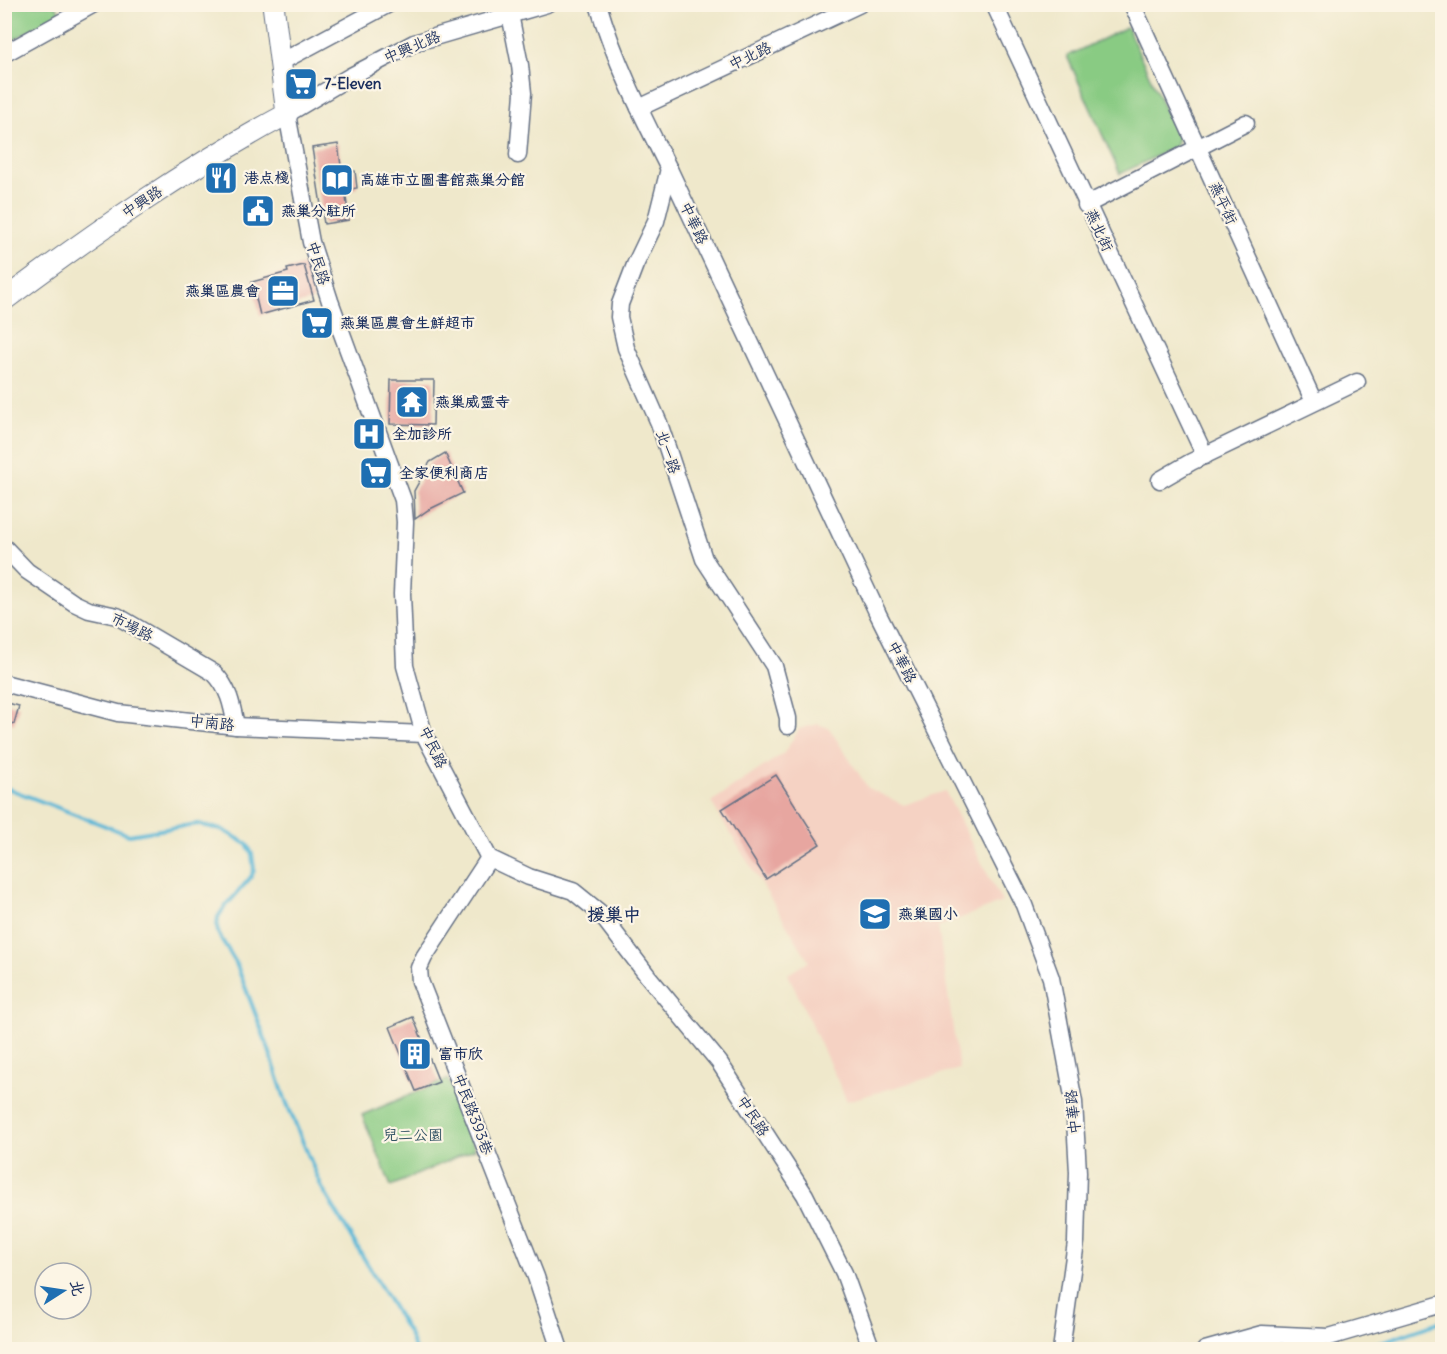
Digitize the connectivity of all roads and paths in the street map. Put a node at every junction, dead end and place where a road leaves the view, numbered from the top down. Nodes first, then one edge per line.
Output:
1 (94, 4) edge
2 (273, 4) edge
3 (389, 4) edge
4 (547, 4) edge
5 (598, 4) edge
6 (860, 4) edge
7 (994, 4) edge
8 (1132, 4) edge
9 (509, 9) edge
10 (4, 54) edge
11 (281, 62) junction
12 (639, 108) junction
13 (287, 114) junction
14 (1246, 123) dead end
15 (1197, 147) junction
16 (518, 155) dead end
17 (669, 169) junction
18 (1086, 205) junction
19 (4, 300) edge
20 (1357, 382) dead end
21 (1314, 402) junction
22 (1205, 456) junction
23 (1161, 480) dead end
24 (4, 547) edge
25 (4, 683) edge
26 (236, 726) junction
27 (788, 726) dead end
28 (424, 734) junction
29 (489, 858) junction
30 (1443, 1304) edge
31 (560, 1350) edge
32 (872, 1350) edge
33 (1061, 1350) edge
34 (1205, 1350) edge

1 - 10 street
2 - 11 main road, 中民路
3 - 11 street
4 - 9 street, 中興北路
5 - 12 street, 中華路
6 - 12 street, 中北路
7 - 18 street, 燕北街
8 - 15 street, 燕平街
9 - 13 street, 中興北路
9 - 16 street
11 - 13 main road, 中民路
12 - 17 street, 中華路
13 - 19 main road, 中興路
13 - 28 street, 中民路
14 - 15 street
15 - 18 street
15 - 21 street, 燕平街
17 - 27 street, 北一路
17 - 33 street, 中華路
18 - 22 street, 燕北街
20 - 21 street
21 - 22 street
22 - 23 street
24 - 26 street, 市場路
25 - 26 street, 中南路
26 - 28 street, 中南路
28 - 29 street, 中民路
29 - 31 street, 中民路393巷
29 - 32 street, 中民路
30 - 34 street

